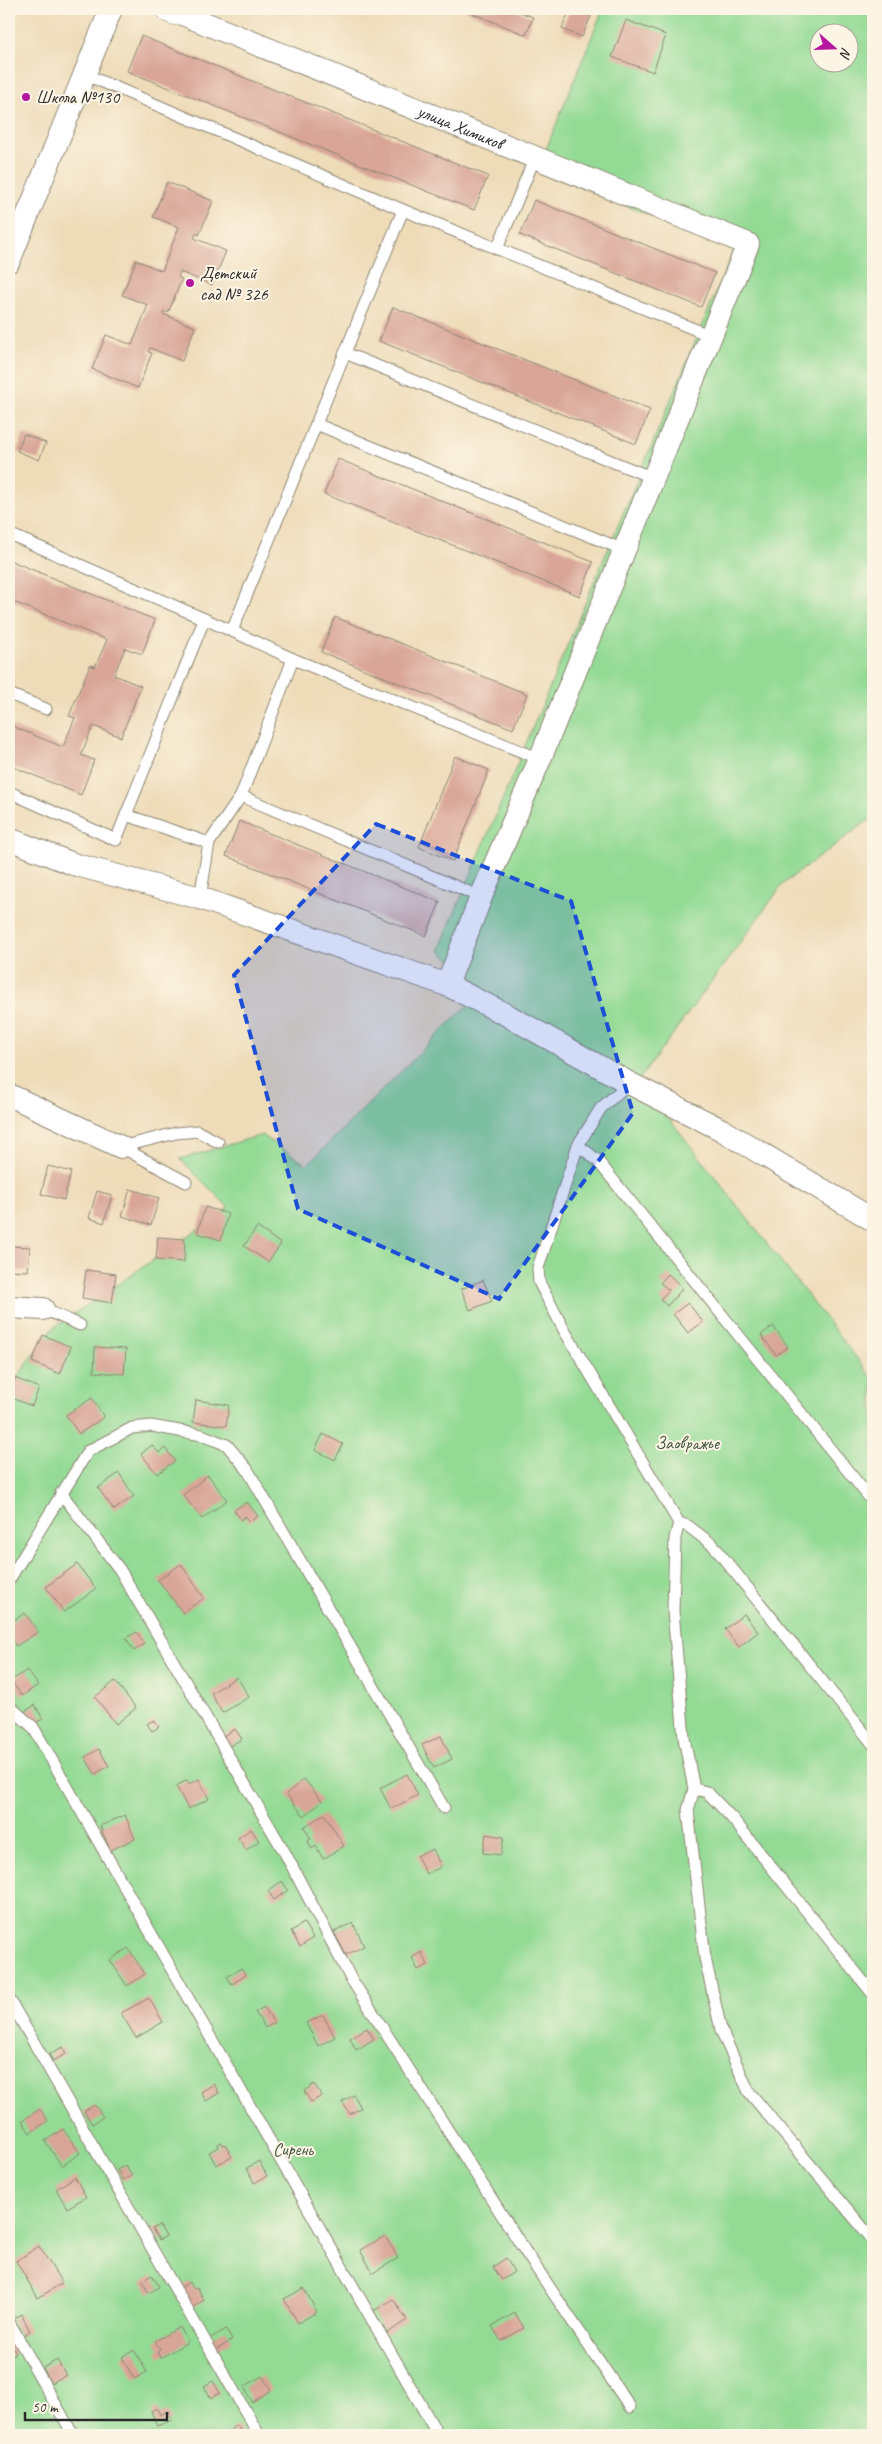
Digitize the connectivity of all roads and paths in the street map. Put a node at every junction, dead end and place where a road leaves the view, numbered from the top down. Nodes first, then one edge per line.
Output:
1 (111, 9) edge
2 (174, 9) edge
3 (84, 74) junction
4 (535, 157) junction
5 (404, 210) junction
6 (497, 249) junction
7 (9, 261) edge
8 (711, 336) junction
9 (345, 353) junction
10 (316, 424) junction
11 (653, 478) junction
12 (9, 534) edge
13 (624, 550) junction
14 (204, 620) junction
15 (232, 631) junction
16 (293, 659) junction
17 (9, 694) edge
18 (46, 709) dead end
19 (540, 759) junction
20 (9, 792) edge
21 (241, 796) junction
22 (126, 815) junction
23 (9, 839) edge
24 (209, 843) junction
25 (200, 898) junction
26 (481, 898) junction
27 (447, 985) junction
28 (629, 1083) junction
29 (9, 1095) edge
30 (218, 1142) dead end
31 (578, 1145) junction
32 (121, 1147) junction
33 (186, 1182) dead end
34 (873, 1220) edge
35 (9, 1307) edge
36 (43, 1309) joint
37 (80, 1325) dead end
38 (61, 1493) junction
39 (873, 1502) edge
40 (679, 1523) junction
41 (9, 1580) edge
42 (9, 1706) edge
43 (873, 1744) edge
44 (694, 1789) junction
45 (444, 1808) dead end
46 (873, 1994) edge
47 (9, 1999) edge
48 (873, 2240) edge
49 (9, 2322) edge
50 (630, 2407) dead end
51 (73, 2435) edge
52 (259, 2435) edge
53 (438, 2435) edge

1 - 3 street
2 - 4 street, улица Химиков
3 - 5 lane
3 - 7 street
4 - 6 lane
4 - 8 street, улица Химиков
5 - 6 lane
5 - 9 lane
6 - 8 lane
8 - 11 street
9 - 10 lane
9 - 11 lane
10 - 13 lane
10 - 15 lane
11 - 13 street
12 - 14 lane
13 - 19 street
14 - 15 lane
14 - 22 lane
15 - 16 lane
16 - 19 lane
16 - 21 lane
17 - 18 lane
19 - 26 street
20 - 22 lane
21 - 24 lane
21 - 26 lane
22 - 24 lane
23 - 25 street
24 - 25 lane
25 - 27 street
26 - 27 street
27 - 28 street
28 - 31 lane
28 - 34 street
29 - 32 street
30 - 32 lane
31 - 39 lane
31 - 40 lane
32 - 33 lane
35 - 36 street
36 - 37 lane
38 - 41 lane
38 - 45 lane
38 - 50 lane
40 - 43 lane
40 - 44 lane
42 - 53 lane
44 - 46 lane
44 - 48 lane
47 - 52 lane
49 - 51 lane

